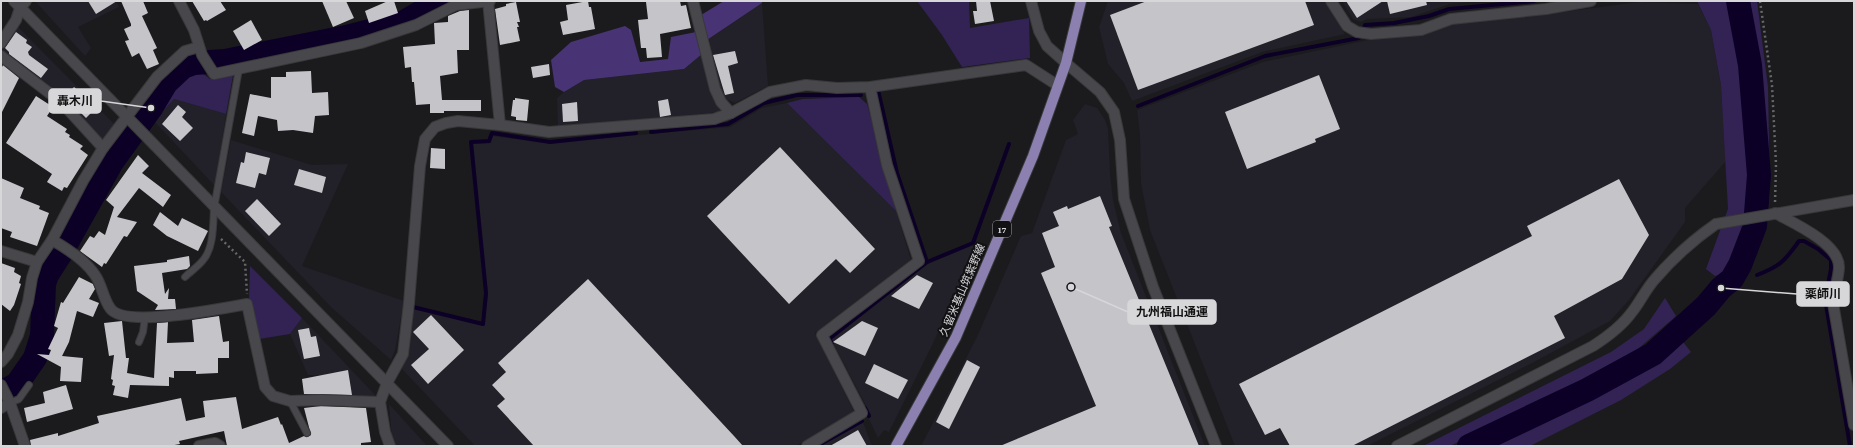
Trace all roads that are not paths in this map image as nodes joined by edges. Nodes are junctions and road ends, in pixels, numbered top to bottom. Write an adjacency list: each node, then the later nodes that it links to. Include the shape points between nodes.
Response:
1 (179, 1): 10 (street, via 194,30)
2 (489, 1): 13 (street, via 456,5 416,25 382,37); 18 (street)
3 (693, 1): 16 (street, via 716,89 721,102)
4 (1031, 1): 12 (street, via 1039,31 1047,46)
5 (1081, 1): 12 (main road, 久留米基山筑紫野線 / 17)
6 (1331, 1): 7 (street, via 1347,26 1357,32 1371,34 1421,30 1450,19 1546,9)
7 (1591, 1)
8 (20, 3): 9 (street, via 16,20); 17 (street)
9 (1, 43)
10 (200, 51): 13 (street, via 214,74); 17 (street, via 185,51 157,77)
11 (1, 56): 19 (street, via 61,102)
12 (1066, 63): 14 (main road, 久留米基山筑紫野線 / 17); 45 (street, via 1100,92 1114,112 1120,140 1124,199 1153,287)
13 (239, 69): 21 (lane)
14 (1057, 85): 15 (street, via 1026,66); 44 (main road, 久留米基山筑紫野線 / 17, via 1033,156 956,337)
15 (870, 87): 16 (street, via 837,88 806,85 784,89 770,92); 43 (street, via 888,165 919,261 822,334 862,413)
16 (731, 113): 18 (street, via 714,119 574,132 549,132)
17 (129, 121): 19 (street); 21 (street)
18 (500, 125): 30 (street, via 446,122 435,127 425,139 420,166 403,354)
19 (103, 148): 23 (street, via 82,181)
20 (1854, 200): 22 (street)
21 (214, 208): 26 (lane, via 213,231 204,259); 30 (street)
22 (1772, 214): 36 (street, via 1818,237 1838,259 1839,268 1833,303); 46 (street, via 1716,224 1677,254 1631,314 1607,337)
23 (52, 240): 25 (street); 27 (street, via 70,250 95,274 110,310 118,315)
24 (1, 251): 25 (street)
25 (37, 262): 29 (street, via 18,335)
26 (186, 277)
27 (145, 317): 28 (lane); 33 (street, via 166,317 247,304 265,387 273,396)
28 (139, 342)
29 (1, 362)
30 (387, 383): 34 (street); 42 (street)
31 (1, 385): 35 (street)
32 (29, 385): 35 (lane, via 19,399)
33 (290, 401): 34 (street); 37 (lane)
34 (380, 402): 41 (street)
35 (6, 406): 38 (street)
36 (1854, 425)
37 (307, 433)
38 (25, 446)
39 (199, 446): 40 (street, via 215,443)
40 (220, 446)
41 (390, 446)
42 (448, 446)
43 (807, 446)
44 (896, 446)
45 (1216, 446)
46 (1397, 446)

